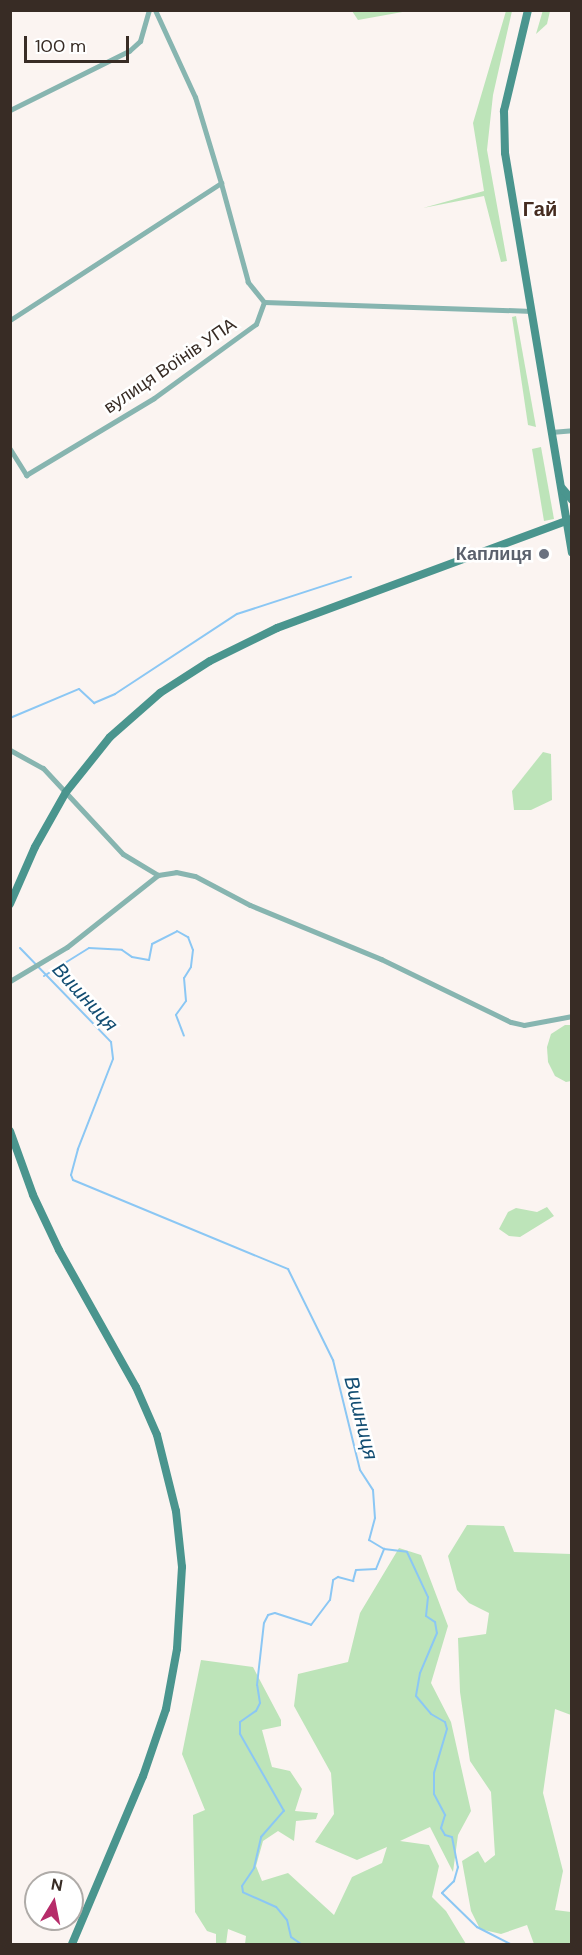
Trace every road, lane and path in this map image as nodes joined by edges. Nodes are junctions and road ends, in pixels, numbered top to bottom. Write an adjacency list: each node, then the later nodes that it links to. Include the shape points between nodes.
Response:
1 (148, 10): 4 (street, via 140,41 129,51)
2 (155, 10): 5 (street, via 195,97)
3 (528, 10): 7 (main road, via 504,111 504,134)
4 (10, 110)
5 (221, 183): 6 (street, via 248,282); 8 (street)
6 (264, 302): 7 (street); 11 (street, вулиця Воїнів УПА, via 260,319 248,332 154,398 26,475)
7 (532, 311): 10 (main road)
8 (10, 320)
9 (572, 430): 10 (street)
10 (551, 432): 12 (main road)
11 (10, 449)
12 (560, 484): 13 (main road); 14 (main road)
13 (572, 500)
14 (569, 520): 15 (main road); 17 (main road, via 315,612 210,660 110,736)
15 (572, 552)
16 (10, 750): 17 (street, via 43,768)
17 (66, 792): 18 (street, via 123,854); 19 (main road, via 35,847)
18 (159, 875): 20 (street, via 45,961); 21 (street, via 176,872 195,876 250,905 381,959 511,1022 524,1025)
19 (10, 904)
20 (10, 981)
21 (572, 1016)
22 (10, 1131): 23 (main road, via 58,1250 120,1357 157,1435 176,1511 182,1567 179,1629 166,1709 143,1776)
23 (72, 1944)

